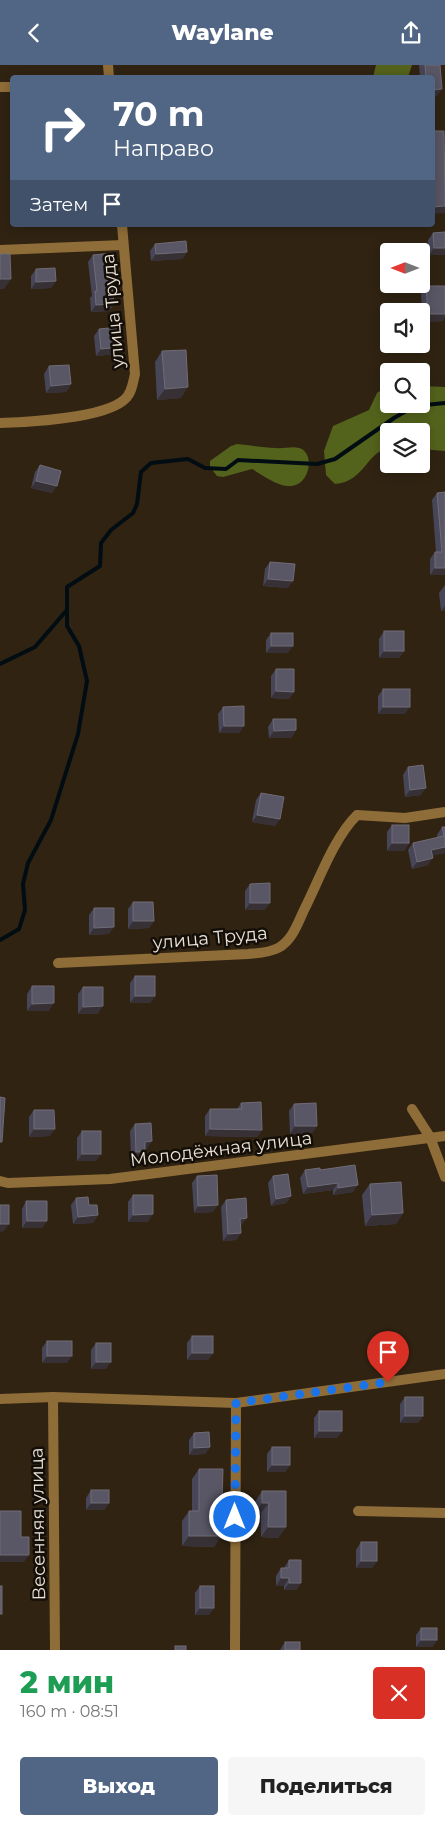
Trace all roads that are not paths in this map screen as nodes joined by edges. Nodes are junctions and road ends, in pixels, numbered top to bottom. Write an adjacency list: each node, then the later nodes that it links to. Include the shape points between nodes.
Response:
1 (122, 227): 2 (street, улица Труда)
2 (123, 245): 3 (street); 4 (street, улица Труда, via 135,374 130,393 110,408 89,415)
3 (0, 250)
4 (0, 423)
5 (445, 812): 6 (street, улица Труда, via 405,818 357,815 334,850 292,935 266,953)
6 (58, 963)
7 (412, 1109): 9 (street)
8 (445, 1136): 9 (street, Молодёжная улица)
9 (430, 1137): 10 (street); 11 (street, Молодёжная улица, via 110,1179)
10 (445, 1177)
11 (0, 1181)
12 (445, 1374): 15 (street)
13 (52, 1397): 14 (street); 15 (street); 18 (street, Весенняя улица)
14 (0, 1399)
15 (236, 1403): 19 (street)
16 (358, 1511): 17 (street)
17 (445, 1513)
18 (55, 1650)
19 (235, 1650)

